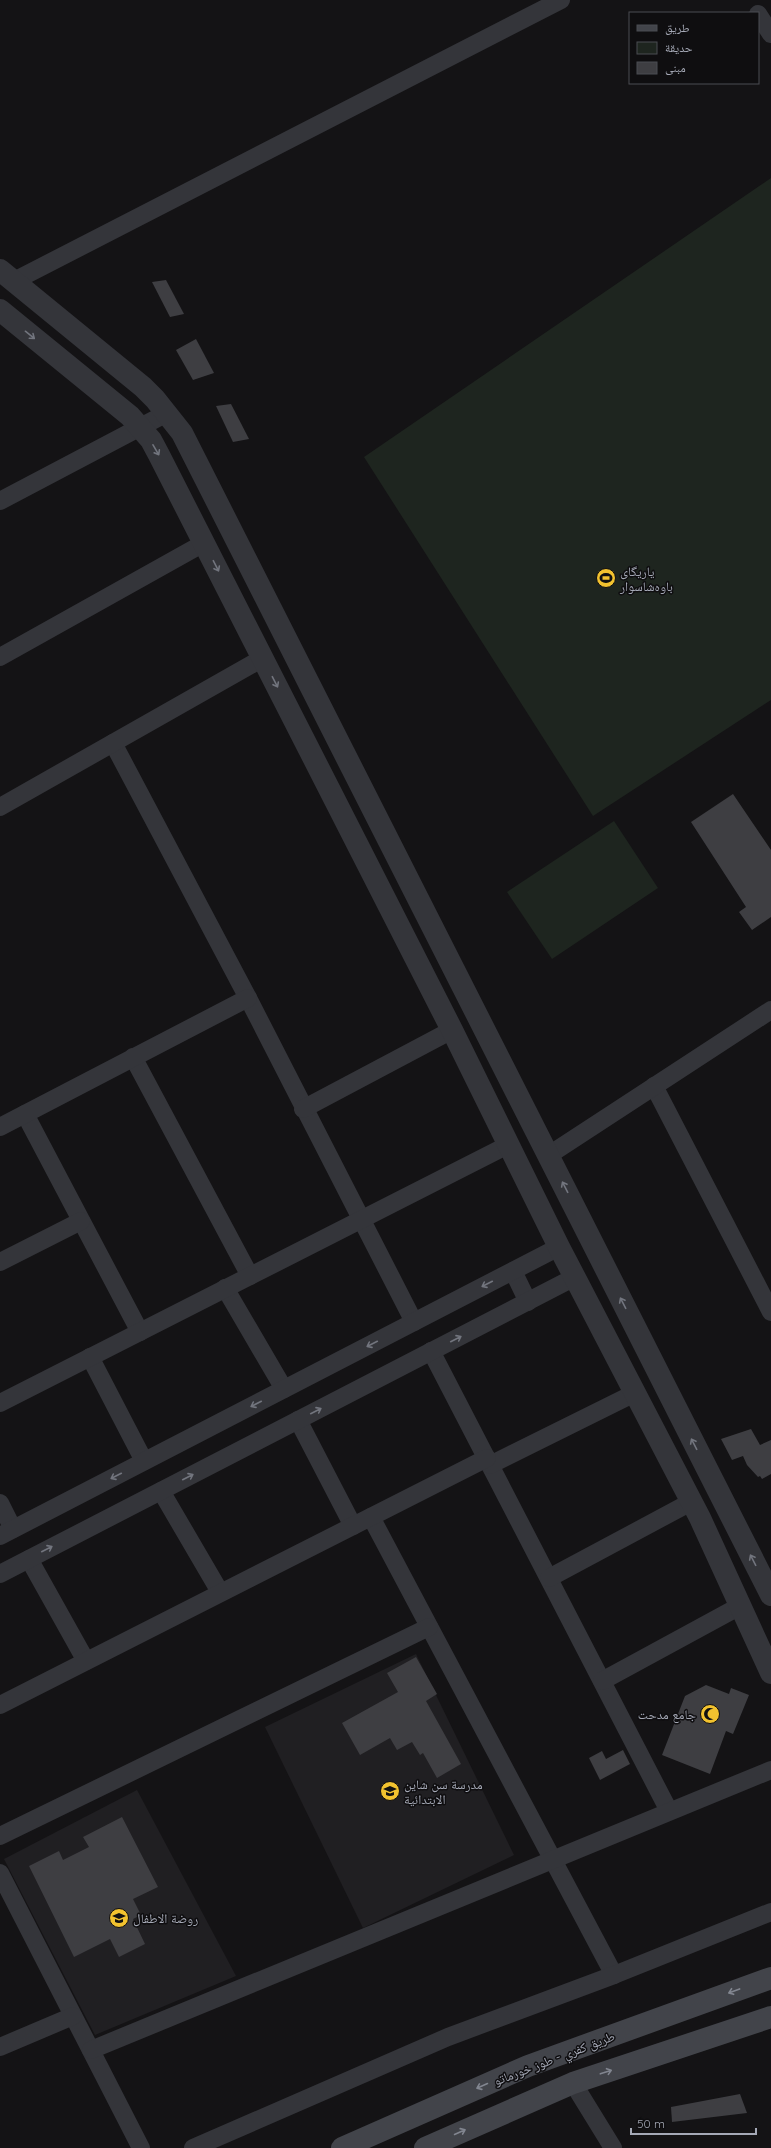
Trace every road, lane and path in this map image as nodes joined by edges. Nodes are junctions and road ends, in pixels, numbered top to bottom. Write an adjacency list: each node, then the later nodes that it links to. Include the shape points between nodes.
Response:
1 (561, 0): 6 (street)
2 (749, 0): 3 (street)
3 (757, 12)
4 (759, 15): 5 (street)
5 (771, 34)
6 (7, 275): 8 (street, via 143,387)
7 (0, 310): 9 (street, one-way to 9)
8 (167, 413): 9 (street); 20 (street, via 195,455)
9 (140, 426): 10 (street); 11 (street, one-way to 11, via 160,455)
10 (0, 501)
11 (204, 543): 12 (street); 13 (street, one-way to 13)
12 (0, 657)
13 (263, 658): 14 (street); 18 (street, one-way to 18)
14 (113, 743): 15 (street); 16 (street)
15 (0, 807)
16 (248, 998): 19 (street); 23 (street)
17 (769, 1016): 21 (street)
18 (452, 1030): 22 (street); 23 (street)
19 (133, 1057): 24 (street); 33 (street)
20 (514, 1086): 22 (street); 27 (street)
21 (654, 1086): 27 (street); 37 (street)
22 (486, 1099): 26 (street)
23 (303, 1109): 28 (street)
24 (25, 1114): 25 (street); 29 (street)
25 (0, 1127)
26 (508, 1145): 28 (street); 30 (street)
27 (549, 1155): 39 (street, one-way to 27)
28 (361, 1219): 33 (street); 38 (street)
29 (81, 1221): 31 (street); 40 (street)
30 (559, 1247): 32 (street); 34 (street)
31 (0, 1262)
32 (513, 1271): 36 (street); 38 (street, one-way to 38)
33 (250, 1276): 35 (street)
34 (575, 1278): 36 (street); 41 (street)
35 (225, 1288): 40 (street); 44 (street)
36 (528, 1302): 42 (street, one-way to 36)
37 (771, 1312)
38 (414, 1322): 44 (street, one-way to 44)
39 (636, 1328): 41 (street); 60 (street, one-way to 39)
40 (140, 1332): 43 (street)
41 (609, 1342): 45 (street)
42 (432, 1351): 47 (street, one-way to 42); 49 (street)
43 (90, 1357): 46 (street); 48 (street)
44 (284, 1390): 48 (street, one-way to 48)
45 (634, 1393): 49 (street); 51 (street)
46 (0, 1403)
47 (298, 1420): 50 (street, one-way to 47); 54 (street)
48 (144, 1462): 55 (street, one-way to 55)
49 (488, 1462): 53 (street); 58 (street)
50 (161, 1491): 56 (street, one-way to 50); 59 (street)
51 (691, 1502): 58 (street); 61 (street)
52 (0, 1503): 55 (street)
53 (371, 1517): 54 (street); 62 (street)
54 (353, 1526): 59 (street)
55 (7, 1532)
56 (28, 1559): 57 (street); 63 (street)
57 (0, 1574)
58 (549, 1578): 65 (street)
59 (220, 1592): 63 (street)
60 (771, 1595)
61 (740, 1606): 64 (street); 65 (street)
62 (429, 1627): 69 (street); 70 (street)
63 (86, 1662): 66 (street)
64 (771, 1673)
65 (602, 1681): 68 (street)
66 (0, 1705)
67 (771, 1770): 68 (street)
68 (669, 1812): 70 (street)
69 (0, 1836)
70 (553, 1859): 73 (street); 78 (street)
71 (0, 1873): 75 (street)
72 (771, 1912): 73 (street)
73 (614, 1975): 81 (street, via 448,2037)
74 (771, 1978): 82 (main road, طريق كفري - طوز خورماتو, one-way to 82, via 528,2066)
75 (73, 2016): 77 (street); 78 (street)
76 (771, 2018): 79 (main road, one-way to 76)
77 (0, 2047)
78 (91, 2050): 80 (street)
79 (574, 2083): 83 (main road, one-way to 79); 84 (street)
80 (141, 2148)
81 (193, 2148)
82 (342, 2148)
83 (425, 2148)
84 (613, 2148)

